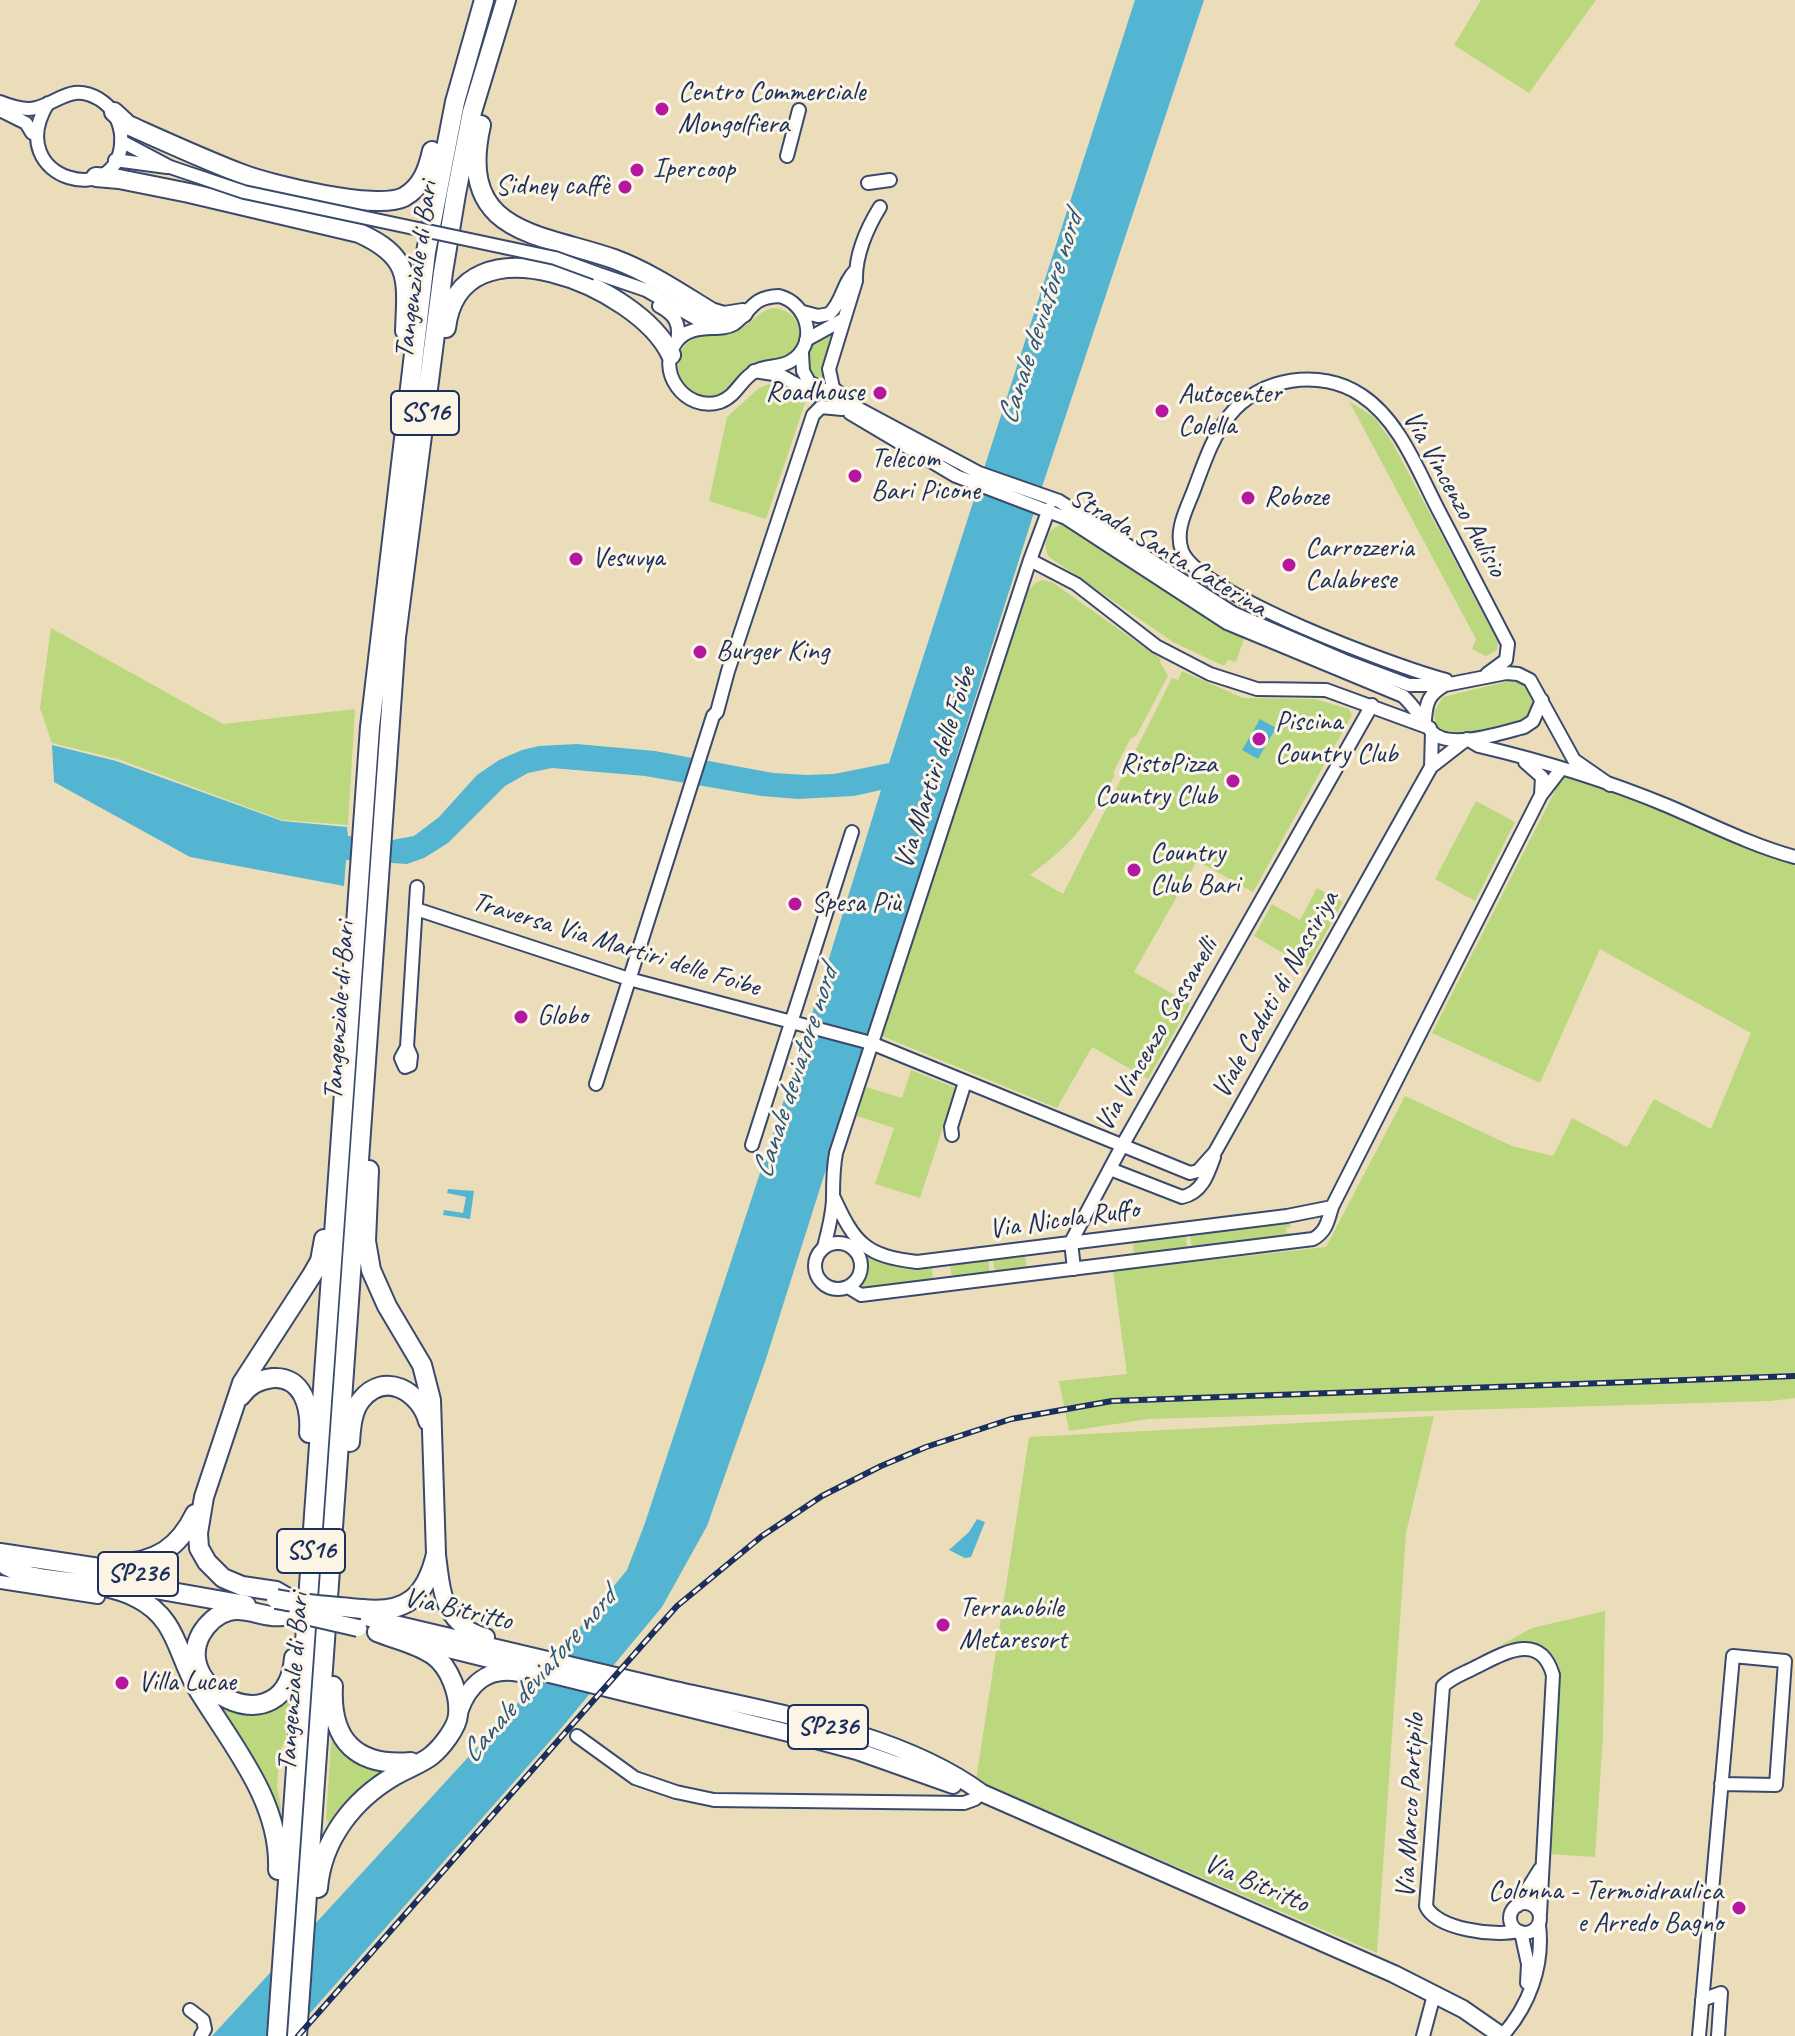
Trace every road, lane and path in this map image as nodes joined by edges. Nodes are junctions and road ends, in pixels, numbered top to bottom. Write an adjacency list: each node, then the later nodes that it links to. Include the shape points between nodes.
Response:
1 (472, 0): 5 (highway)
2 (484, 0): 5 (highway, Tangenziale di Bari / SS16)
3 (506, 0): 30 (highway, Tangenziale di Bari / SS16, via 472,112)
4 (513, 0): 24 (highway, via 478,140 477,167 492,208 527,234 633,267 711,312)
5 (469, 49): 7 (highway, Tangenziale di Bari / SS16)
6 (0, 102): 8 (street, via 33,109)
7 (455, 102): 11 (highway, via 438,125 423,178 404,197 388,201 345,198 245,175 128,125); 31 (highway, Tangenziale di Bari / SS16, via 426,252)
8 (48, 103): 11 (street, via 65,94 86,93); 12 (street)
9 (0, 110): 12 (street, via 26,123)
10 (799, 110): 14 (street)
11 (114, 112): 13 (street)
12 (32, 133): 17 (street, via 38,159 54,175 76,182)
13 (121, 141): 15 (street); 16 (street)
14 (787, 156)
15 (115, 160): 16 (street); 17 (street)
16 (170, 167): 22 (street, bridge, via 244,192 555,258)
17 (96, 177): 31 (highway, via 189,193 359,233 380,243 397,257 404,273)
18 (890, 180): 19 (street)
19 (868, 183)
20 (880, 207): 21 (street)
21 (856, 270): 23 (street, via 829,314); 25 (street)
22 (596, 273): 26 (street, via 646,290); 28 (street, via 674,315 679,332)
23 (803, 312): 24 (street, via 791,300 772,296); 27 (street, Strada Santa Caterina)
24 (743, 313): 26 (street, via 732,325)
25 (844, 319): 27 (street); 33 (street, via 829,377 833,388)
26 (711, 327): 28 (street, via 696,330)
27 (804, 346): 29 (street, via 786,364); 33 (street, Strada Santa Caterina, via 803,371 809,382)
28 (674, 348): 29 (street, via 675,385 699,403 710,405 734,395); 30 (highway, via 624,303 558,275 510,267 479,275 454,298 443,351)
29 (754, 371): 32 (street, Strada Santa Caterina, via 780,375)
30 (429, 379): 56 (highway, Tangenziale di Bari / SS16, via 396,637)
31 (409, 385): 64 (highway, Tangenziale di Bari / SS16, via 370,727)
32 (842, 409): 34 (street, Strada Santa Caterina, via 956,476); 52 (street, via 821,407 813,415)
33 (872, 414): 34 (street, Strada Santa Caterina)
34 (977, 479): 35 (street, Strada Santa Caterina)
35 (1045, 503): 36 (street, Via Martiri delle Foibe); 38 (street, Strada Santa Caterina, via 1072,509 1233,613 1409,685); 41 (street, Strada Santa Caterina, via 1227,623 1403,696)
36 (1030, 560): 40 (street, Strada Santa Caterina, via 1076,584 1156,646 1210,674 1257,689 1326,690); 54 (street, Via Martiri delle Foibe)
37 (1481, 678): 38 (street, Strada Santa Caterina); 38 (street, Via Vincenzo Aulisio, via 1506,660 1508,644 1393,425 1361,394 1322,379 1290,380 1257,392 1230,414 1208,453 1179,530 1183,552 1200,572 1262,610); 39 (street, Strada Santa Caterina, via 1518,674 1530,680)
38 (1450, 684): 41 (street, via 1432,692 1426,704)
39 (1542, 700): 42 (street, Strada Santa Caterina, via 1533,721 1524,727); 46 (street, Strada Santa Caterina, via 1574,760)
40 (1372, 705): 41 (street, Strada Santa Caterina); 61 (street, Via Vincenzo Sassanelli)
41 (1429, 727): 42 (street, Strada Santa Caterina, via 1442,740); 44 (street)
42 (1467, 739): 43 (street, Strada Santa Caterina); 44 (street)
43 (1514, 754): 45 (street, Strada Santa Caterina); 47 (street, via 1539,772)
44 (1431, 767): 62 (street, Viale Caduti di Nassiriya)
45 (1561, 769): 46 (street, Strada Santa Caterina); 47 (street, Via Nicola Ruffo)
46 (1610, 785): 49 (street, Strada Santa Caterina)
47 (1541, 795): 66 (street, Via Nicola Ruffo)
48 (852, 832): 53 (street)
49 (1795, 857)
50 (417, 887): 51 (street)
51 (416, 909): 52 (street, Traversa Via Martiri delle Foibe); 55 (street)
52 (629, 979): 53 (street, Traversa Via Martiri delle Foibe); 58 (street)
53 (797, 1023): 54 (street); 60 (street)
54 (871, 1043): 57 (street); 65 (street, Via Martiri delle Foibe, via 836,1153)
55 (407, 1047)
56 (366, 1049): 75 (highway, via 373,1098 366,1241 379,1290 422,1365); 80 (highway, Tangenziale di Bari / SS16)
57 (965, 1082): 59 (street); 61 (street)
58 (596, 1084)
59 (952, 1135)
60 (752, 1145)
61 (1122, 1146): 62 (street, Viale Caduti di Nassiriya, via 1190,1173); 63 (street, Via Vincenzo Sassanelli)
62 (1215, 1152): 63 (street, via 1207,1178 1182,1197)
63 (1110, 1169): 67 (street, Via Vincenzo Sassanelli)
64 (338, 1170): 74 (highway, via 326,1208 320,1261 242,1383); 77 (highway, Tangenziale di Bari / SS16)
65 (833, 1197): 68 (street); 69 (street, Via Martiri delle Foibe)
66 (1332, 1207): 67 (street, Via Nicola Ruffo); 71 (street, Via Nicola Ruffo, via 1326,1227 1313,1239)
67 (1071, 1242): 70 (street, Via Nicola Ruffo); 71 (street)
68 (853, 1243): 69 (street); 70 (street, Via Nicola Ruffo, via 887,1258); 73 (street, via 861,1270)
69 (824, 1247): 73 (street, via 814,1267 820,1281 833,1289)
70 (939, 1261): 72 (street)
71 (1074, 1269): 72 (street, Via Nicola Ruffo)
72 (942, 1285): 73 (street, Via Nicola Ruffo, via 861,1295)
73 (848, 1287)
74 (235, 1405): 76 (highway); 77 (highway, via 248,1387 268,1379 289,1380 302,1393 310,1421 304,1509)
75 (431, 1432): 78 (highway); 80 (highway, via 420,1401 409,1391 384,1386 361,1400 351,1428 341,1564)
76 (204, 1497): 79 (highway, via 186,1534 149,1560 116,1563 38,1550); 82 (highway, via 198,1533 207,1562 223,1578 276,1591)
77 (312, 1541): 82 (highway, Tangenziale di Bari / SS16)
78 (436, 1554): 83 (highway, via 432,1573 413,1600); 87 (main road, via 445,1604 469,1631 643,1676)
79 (1, 1563): 81 (street); 82 (highway, SP236, bridge, via 179,1581); 100 (highway, via 31,1577 122,1591 165,1620 196,1686 266,1805 279,1850 277,1896)
80 (329, 1590): 85 (highway, Tangenziale di Bari / SS16)
81 (98, 1597)
82 (303, 1611): 82 (highway, via 292,1676 276,1698 237,1704 206,1682 195,1652 199,1637 217,1616 240,1610 273,1616); 83 (highway, bridge, via 324,1603); 100 (highway, Tangenziale di Bari / SS16)
83 (360, 1618): 84 (main road, Via Bitritto / SP236); 86 (main road, Via Bitritto / SP236)
84 (377, 1632): 86 (main road, Via Bitritto / SP236); 88 (highway, via 431,1653 446,1666)
85 (325, 1640): 90 (highway, via 334,1667 335,1722 349,1745 386,1764); 97 (highway, Tangenziale di Bari / SS16)
86 (459, 1645): 87 (main road, Via Bitritto / SP236)
87 (662, 1694): 88 (main road, via 636,1701 494,1672 473,1684); 91 (main road, Via Bitritto / SP236); 93 (main road, Via Bitritto / SP236, via 869,1739 924,1760)
88 (458, 1714): 90 (highway, via 445,1740)
89 (577, 1736): 94 (street, via 635,1778 676,1792 738,1801)
90 (418, 1762): 97 (highway, via 378,1786 341,1824 325,1853)
91 (921, 1773): 93 (main road, Via Bitritto / SP236); 94 (street, via 927,1779 927,1794)
92 (1721, 1784): 92 (street, via 1776,1785 1785,1661 1733,1656); 104 (street)
93 (982, 1793): 94 (street, via 964,1803); 102 (main road, Via Bitritto)
94 (916, 1802)
95 (1540, 1869): 96 (street, Via Marco Partipilo); 98 (street, Via Marco Partipilo); 101 (street, Via Marco Partipilo, via 1553,1675 1543,1655 1524,1648 1448,1681 1441,1694 1426,1906 1432,1914)
96 (1514, 1910): 98 (street, via 1531,1904); 99 (street, via 1512,1924); 101 (street, Via Marco Partipilo)
97 (310, 1918): 108 (highway, via 312,1970 299,2008)
98 (1539, 1920): 99 (street, via 1529,1933); 103 (street, Via Marco Partipilo, via 1535,1981)
99 (1520, 1932): 101 (street, Via Marco Partipilo); 103 (street, via 1528,1964)
100 (284, 1933): 107 (highway, Tangenziale di Bari / SS16)
101 (1481, 1933)
102 (1434, 1995): 109 (street); 110 (main road, Via Bitritto)
103 (1527, 1999): 110 (street)
104 (1702, 2000): 111 (street); 112 (street, via 1721,1993)
105 (190, 2010): 106 (street, via 203,2020)
106 (201, 2036)
107 (277, 2036)
108 (297, 2036)
109 (1423, 2036)
110 (1502, 2036)
111 (1699, 2036)
112 (1718, 2036)

